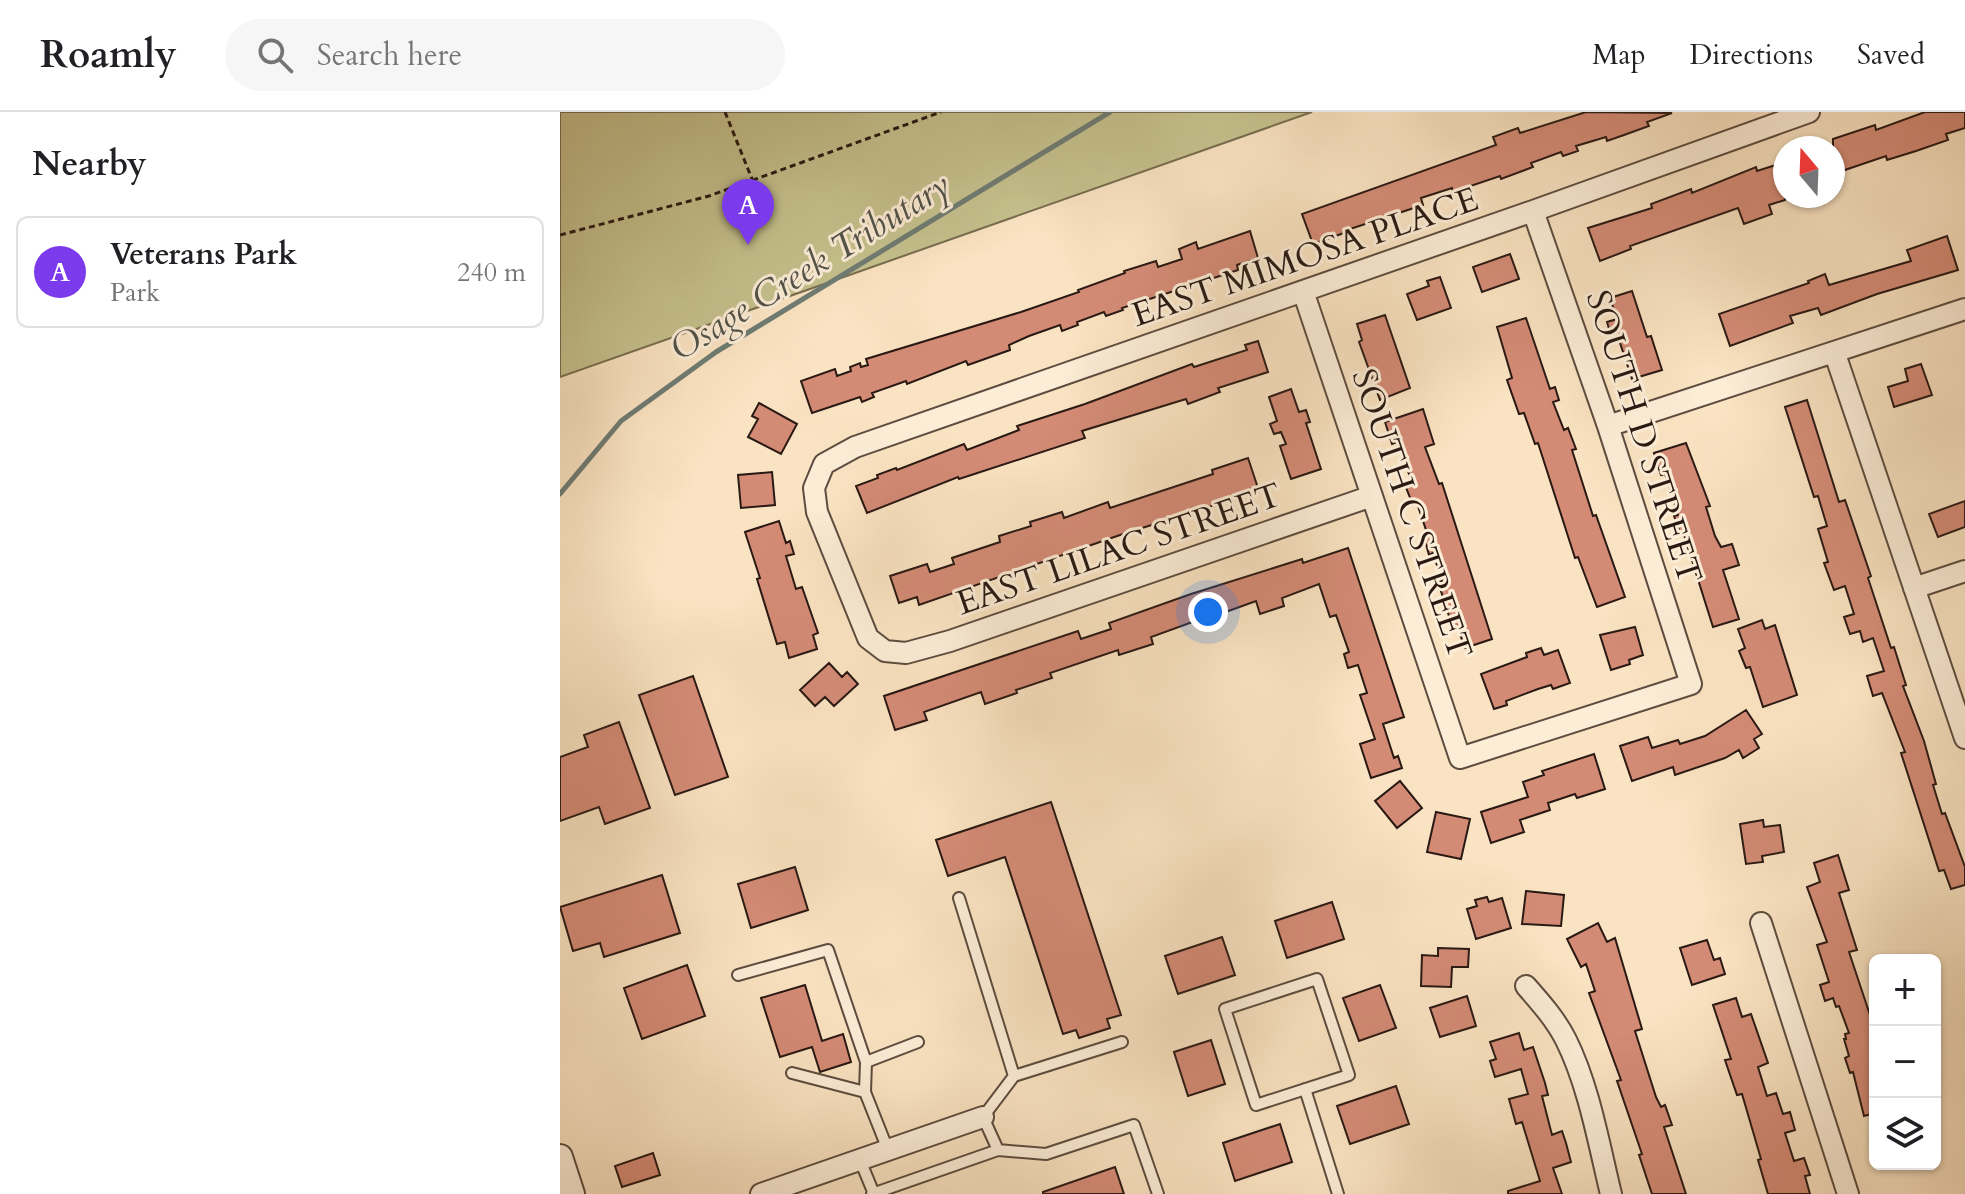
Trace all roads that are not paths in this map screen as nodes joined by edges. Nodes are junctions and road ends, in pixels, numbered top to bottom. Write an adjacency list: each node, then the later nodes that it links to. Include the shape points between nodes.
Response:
1 (1809, 112): 2 (street, EAST MIMOSA PLACE)
2 (1533, 211): 3 (street, EAST MIMOSA PLACE); 6 (street, SOUTH D STREET)
3 (1303, 291): 7 (street, SOUTH C STREET); 10 (street, EAST MIMOSA PLACE, via 855,447 824,464 814,488 817,512 868,638)
4 (1965, 309): 5 (street)
5 (1835, 354): 6 (street); 9 (street)
6 (1608, 426): 12 (street, SOUTH D STREET, via 1691,684)
7 (1372, 496): 10 (street, EAST LILAC STREET, via 950,641 906,653); 12 (street, SOUTH C STREET)
8 (1965, 571): 9 (street)
9 (1914, 588): 11 (street)
10 (885, 651)
11 (1965, 738)
12 (1460, 758)
13 (959, 898): 21 (lane)
14 (1761, 923): 35 (street)
15 (738, 975): 19 (lane, via 828,950)
16 (1526, 986): 34 (street, via 1567,1041)
17 (918, 1042): 19 (lane)
18 (1122, 1042): 21 (lane)
19 (866, 1062): 23 (lane)
20 (792, 1073): 23 (lane)
21 (1014, 1076): 24 (lane)
22 (1305, 1089): 22 (lane, via 1349,1075 1317,979 1225,1009 1256,1105); 33 (lane)
23 (865, 1092): 25 (lane)
24 (983, 1117): 25 (street); 26 (lane)
25 (888, 1150): 28 (street)
26 (998, 1150): 31 (lane); 32 (lane, via 1046,1154 1134,1125)
27 (560, 1157): 29 (street)
28 (860, 1160): 30 (street); 31 (lane)
29 (572, 1194)
30 (761, 1194)
31 (873, 1194)
32 (1158, 1194)
33 (1338, 1194)
34 (1611, 1194)
35 (1848, 1194)

